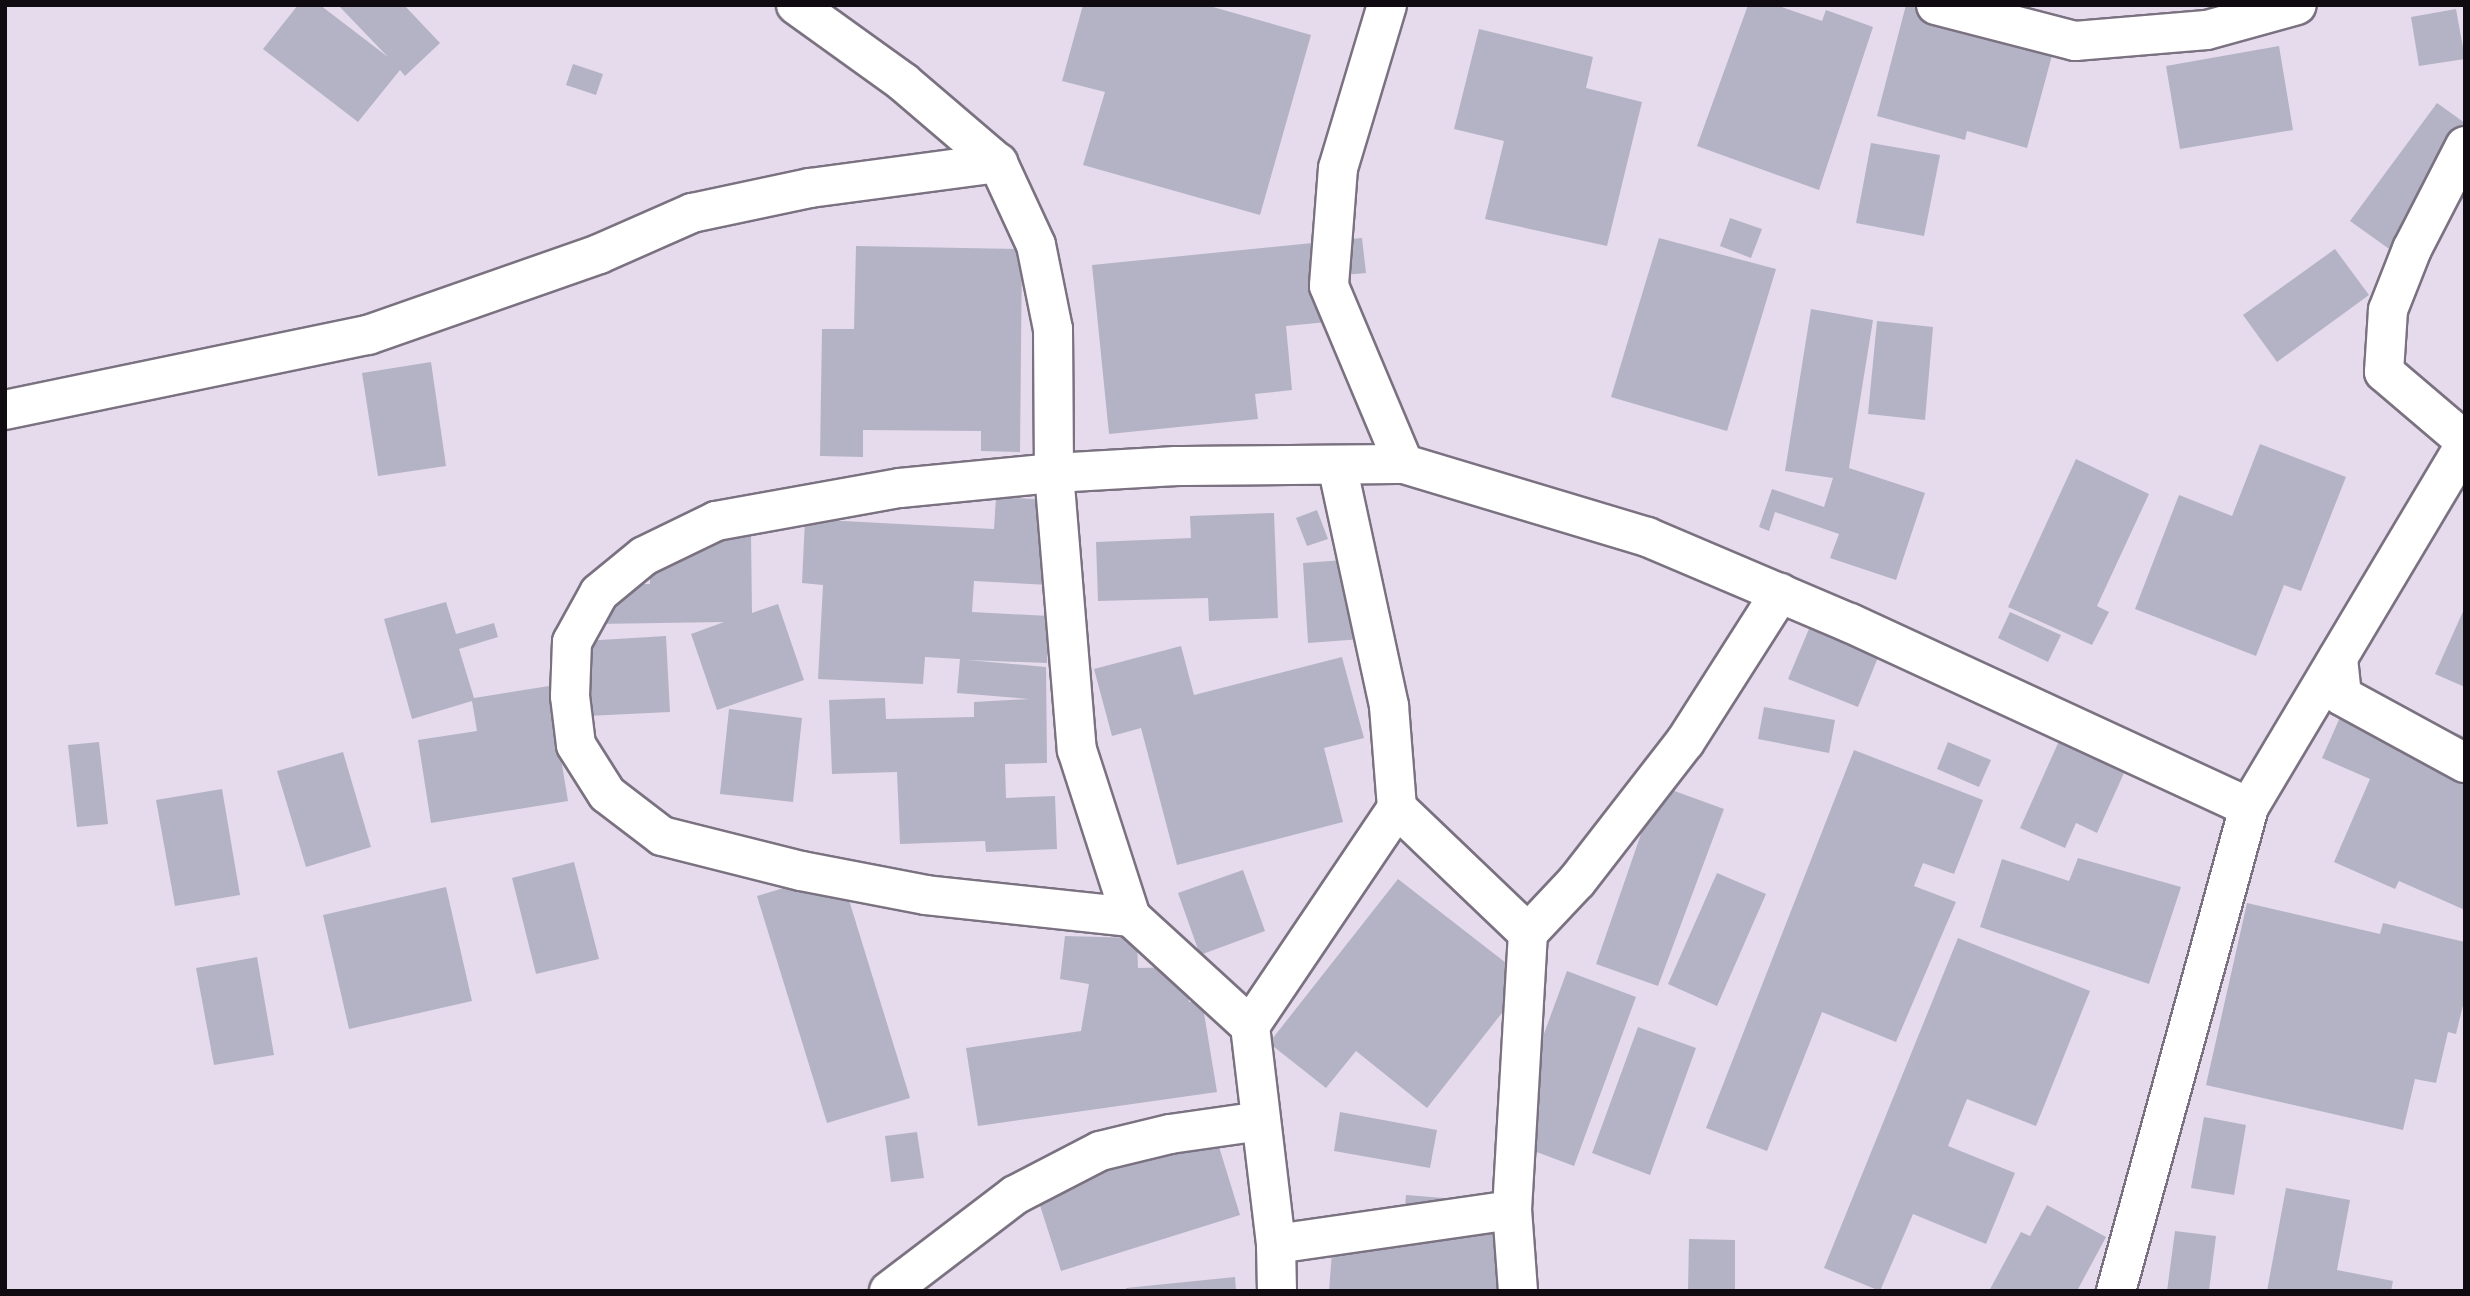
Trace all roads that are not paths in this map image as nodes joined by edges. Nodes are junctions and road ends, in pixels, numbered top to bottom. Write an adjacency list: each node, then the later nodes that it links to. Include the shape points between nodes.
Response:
1 (796, 5): 6 (street, via 903,82)
2 (1387, 5): 9 (street, via 1338,168 1329,286)
3 (1936, 5): 4 (street, via 2075,41 2207,30)
4 (2297, 5)
5 (2465, 146): 8 (street, via 2412,249 2388,310 2384,372)
6 (998, 163): 7 (street, via 810,188 692,213 599,254 368,335); 11 (street, via 1036,245 1053,329)
7 (5, 410)
8 (2465, 443): 13 (street)
9 (1404, 464): 10 (street); 12 (street, via 1647,537)
10 (1337, 465): 11 (street); 16 (street, via 1389,706)
11 (1054, 474): 17 (street, via 1077,750); 17 (street, via 900,488 716,521 644,556 599,593 572,642 570,696 576,745 607,794 662,836 801,871 926,895)
12 (1780, 593): 15 (street); 18 (street, via 1685,742 1577,881)
13 (2338, 658): 14 (street, via 2342,696); 15 (street)
14 (2465, 763)
15 (2249, 807): 26 (street)
16 (1397, 808): 18 (street); 19 (street)
17 (1131, 917): 19 (street)
18 (1528, 933): 21 (street)
19 (1250, 1026): 20 (street)
20 (1261, 1121): 22 (street); 23 (street, via 1170,1134 1100,1151 1014,1195)
21 (1512, 1210): 22 (street); 25 (street)
22 (1276, 1244): 24 (street)
23 (889, 1291)
24 (1277, 1291)
25 (1518, 1291)
26 (2116, 1291)

